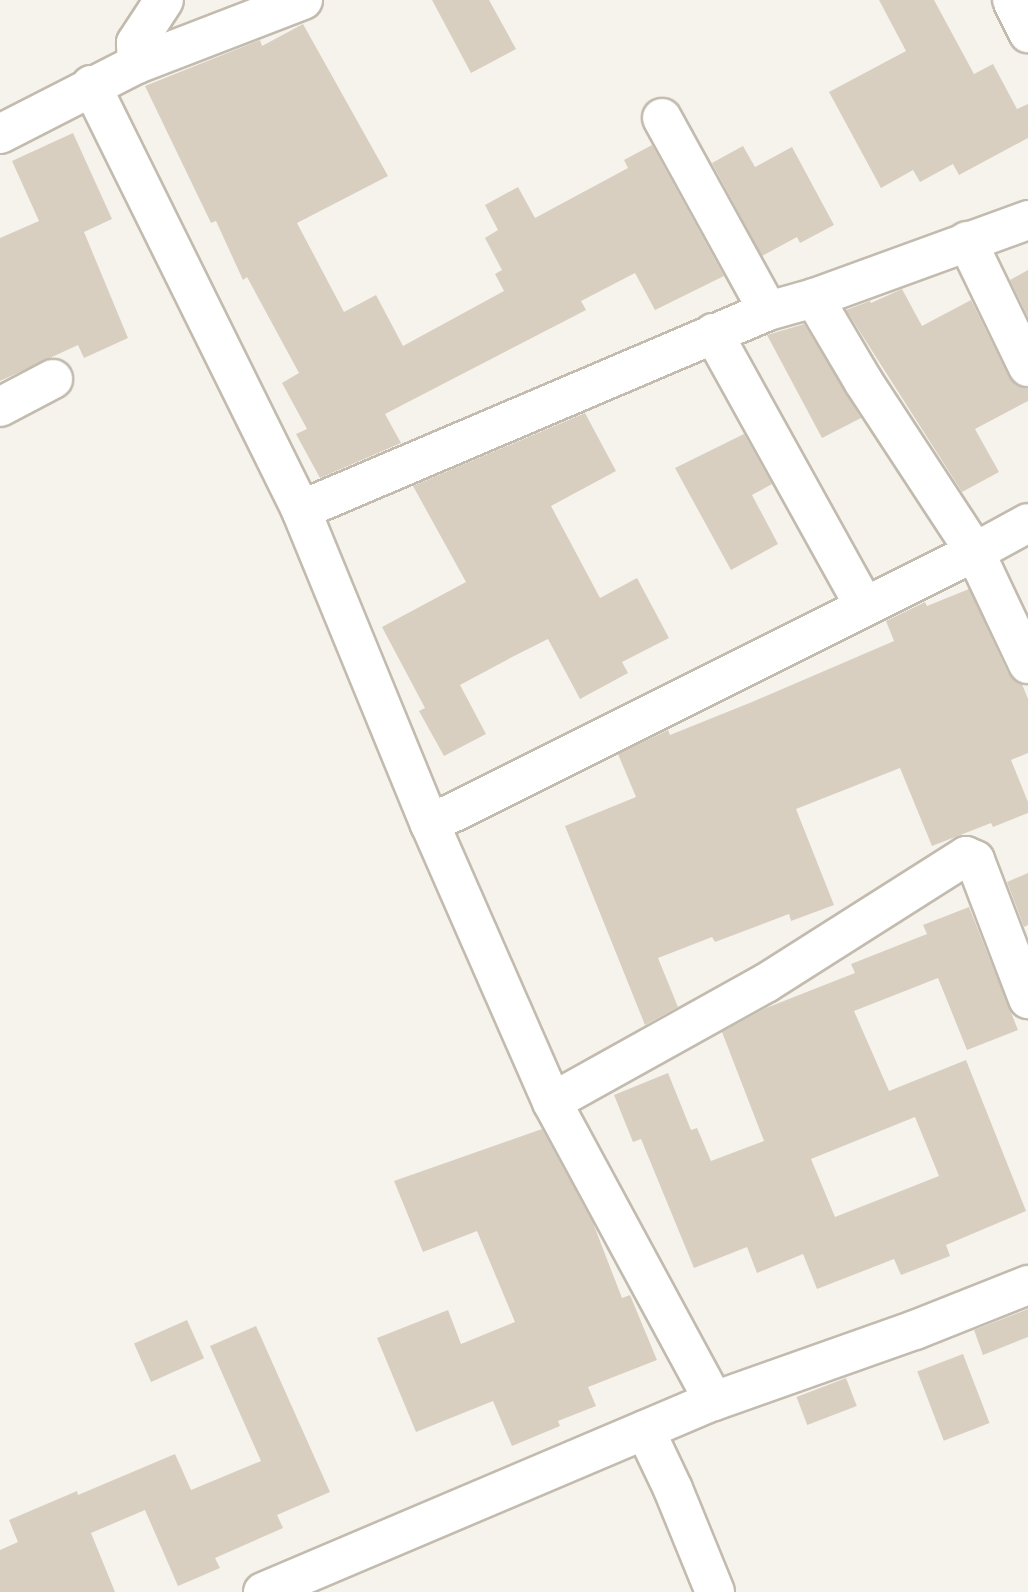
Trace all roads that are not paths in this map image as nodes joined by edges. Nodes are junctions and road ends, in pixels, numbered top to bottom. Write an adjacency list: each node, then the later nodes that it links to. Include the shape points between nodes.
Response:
1 (164, 0): 5 (street, via 136,43)
2 (303, 0): 5 (street)
3 (1012, 0): 4 (street)
4 (1028, 33)
5 (137, 64): 6 (street)
6 (91, 85): 8 (street); 17 (street)
7 (662, 118): 12 (street)
8 (0, 134)
9 (1028, 220): 10 (street)
10 (967, 241): 11 (street); 14 (street)
11 (814, 298): 12 (street); 19 (street)
12 (768, 311): 13 (street)
13 (713, 333): 17 (street); 20 (street)
14 (1028, 367)
15 (53, 379): 16 (street)
16 (0, 407)
17 (300, 510): 22 (street)
18 (1028, 523): 19 (street)
19 (975, 552): 20 (street); 21 (street)
20 (865, 607): 22 (street)
21 (1028, 664)
22 (430, 824): 24 (street)
23 (1028, 999): 24 (street, via 975,860 966,856 766,983)
24 (552, 1102): 26 (street)
25 (1028, 1285): 26 (street)
26 (714, 1401): 27 (street)
27 (645, 1430): 28 (street); 29 (street)
28 (263, 1592)
29 (715, 1592)

